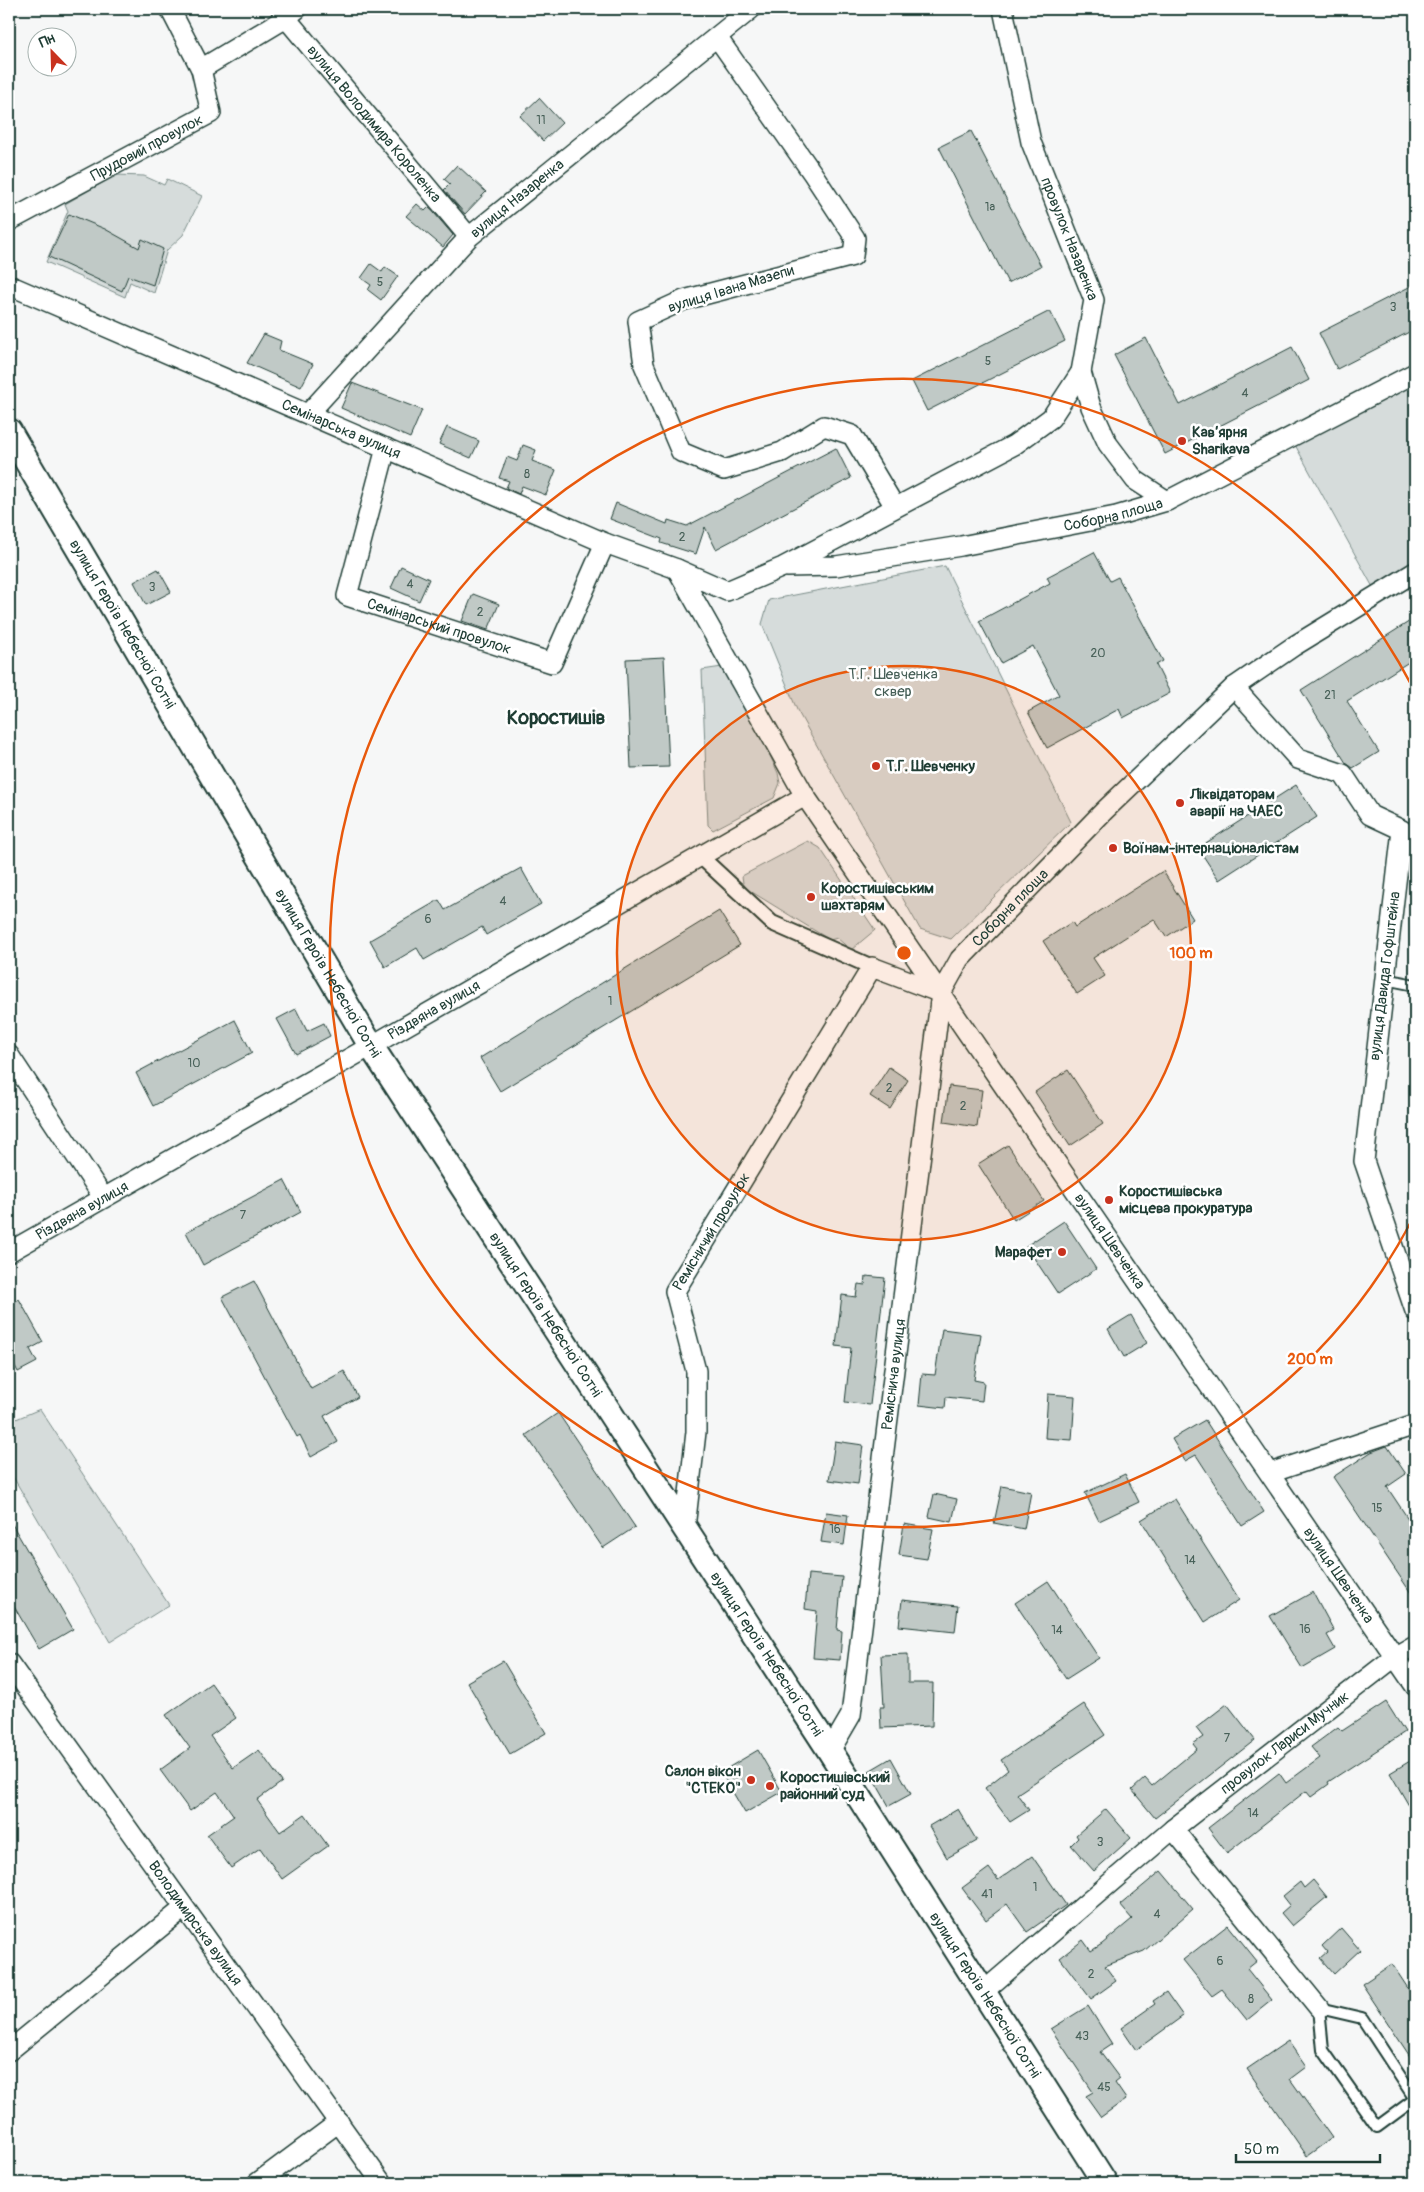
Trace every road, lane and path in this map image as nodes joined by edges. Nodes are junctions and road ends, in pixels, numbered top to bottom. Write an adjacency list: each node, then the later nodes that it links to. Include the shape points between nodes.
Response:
1 (170, 9): 6 (street, Прудовий провулок)
2 (751, 9): 5 (street, вулиця Назаренка)
3 (1003, 9): 10 (street, провулок Назаренка, via 1030,142 1094,300)
4 (288, 12): 6 (street); 8 (street, вулиця Володимира Короленка)
5 (717, 37): 8 (street, вулиця Назаренка); 16 (street, вулиця Івана Мазепи, via 855,238 853,256 684,300 638,321 644,365 681,452 724,470 782,452 824,426 852,435)
6 (200, 69): 7 (street, Прудовий провулок, via 211,113)
7 (9, 221)
8 (470, 237): 12 (street, вулиця Назаренка)
9 (9, 285): 12 (street, Семінарська вулиця)
10 (1081, 372): 15 (street, провулок Назаренка, via 1091,406 1108,444 1135,480); 16 (street, Семінарська вулиця, via 1051,418 1014,445)
11 (1415, 373): 15 (street, Соборна площа)
12 (308, 414): 14 (street, Семінарська вулиця)
13 (9, 431): 28 (street, вулиця Героїв Небесної Сотні)
14 (386, 448): 17 (street, Семінарська вулиця); 17 (street, Семінарський провулок, via 347,596 552,663)
15 (1167, 501): 18 (street, Соборна площа, via 1116,516 961,546 836,566)
16 (894, 507): 18 (street, Семінарська вулиця)
17 (605, 543): 19 (street, Семінарська вулиця)
18 (783, 567): 19 (street, Семінарська вулиця, via 727,591)
19 (677, 569): 22 (street, вулиця Шевченка)
20 (1415, 572): 21 (street, Соборна площа)
21 (1234, 687): 25 (street, вулиця Давида Гофштейна, via 1298,759 1342,774 1370,815 1402,830); 27 (street, Соборна площа, via 1104,811 960,959)
22 (805, 796): 23 (street, Різдвяна вулиця); 27 (street, вулиця Шевченка)
23 (700, 856): 24 (street, via 772,923); 28 (street, Різдвяна вулиця)
24 (872, 967): 27 (street); 35 (street, Ремісничий провулок, via 675,1291 696,1371 696,1432)
25 (1385, 979): 26 (lane); 32 (street, вулиця Давида Гофштейна, via 1364,1161)
26 (1415, 984)
27 (941, 993): 34 (street, вулиця Шевченка); 40 (street, Реміснича вулиця, via 851,1715)
28 (371, 1046): 30 (street, Різдвяна вулиця); 35 (street, вулиця Героїв Небесної Сотні)
29 (9, 1055): 30 (street)
30 (103, 1197): 31 (street, Різдвяна вулиця)
31 (9, 1252)
32 (1415, 1310)
33 (1415, 1425): 34 (street)
34 (1270, 1473): 37 (street, вулиця Шевченка)
35 (685, 1528): 40 (street, вулиця Героїв Небесної Сотні)
36 (1415, 1645): 37 (street, провулок Лариси Мучник)
37 (1396, 1656): 39 (street, вулиця Шевченка); 41 (street, провулок Лариси Мучник)
38 (9, 1663): 42 (street, Володимирська вулиця)
39 (1415, 1686)
40 (830, 1751): 43 (street, вулиця Героїв Небесної Сотні)
41 (1173, 1829): 43 (street, провулок Лариси Мучник); 44 (street)
42 (184, 1908): 45 (street); 46 (street, Володимирська вулиця)
43 (984, 1991): 49 (street, вулиця Героїв Небесної Сотні)
44 (1319, 2008): 44 (lane, via 1323,2050 1377,2127 1415,2099 1362,2018)
45 (9, 2051)
46 (339, 2122): 47 (street); 48 (street, Володимирська вулиця)
47 (257, 2183)
48 (382, 2183)
49 (1106, 2183)

